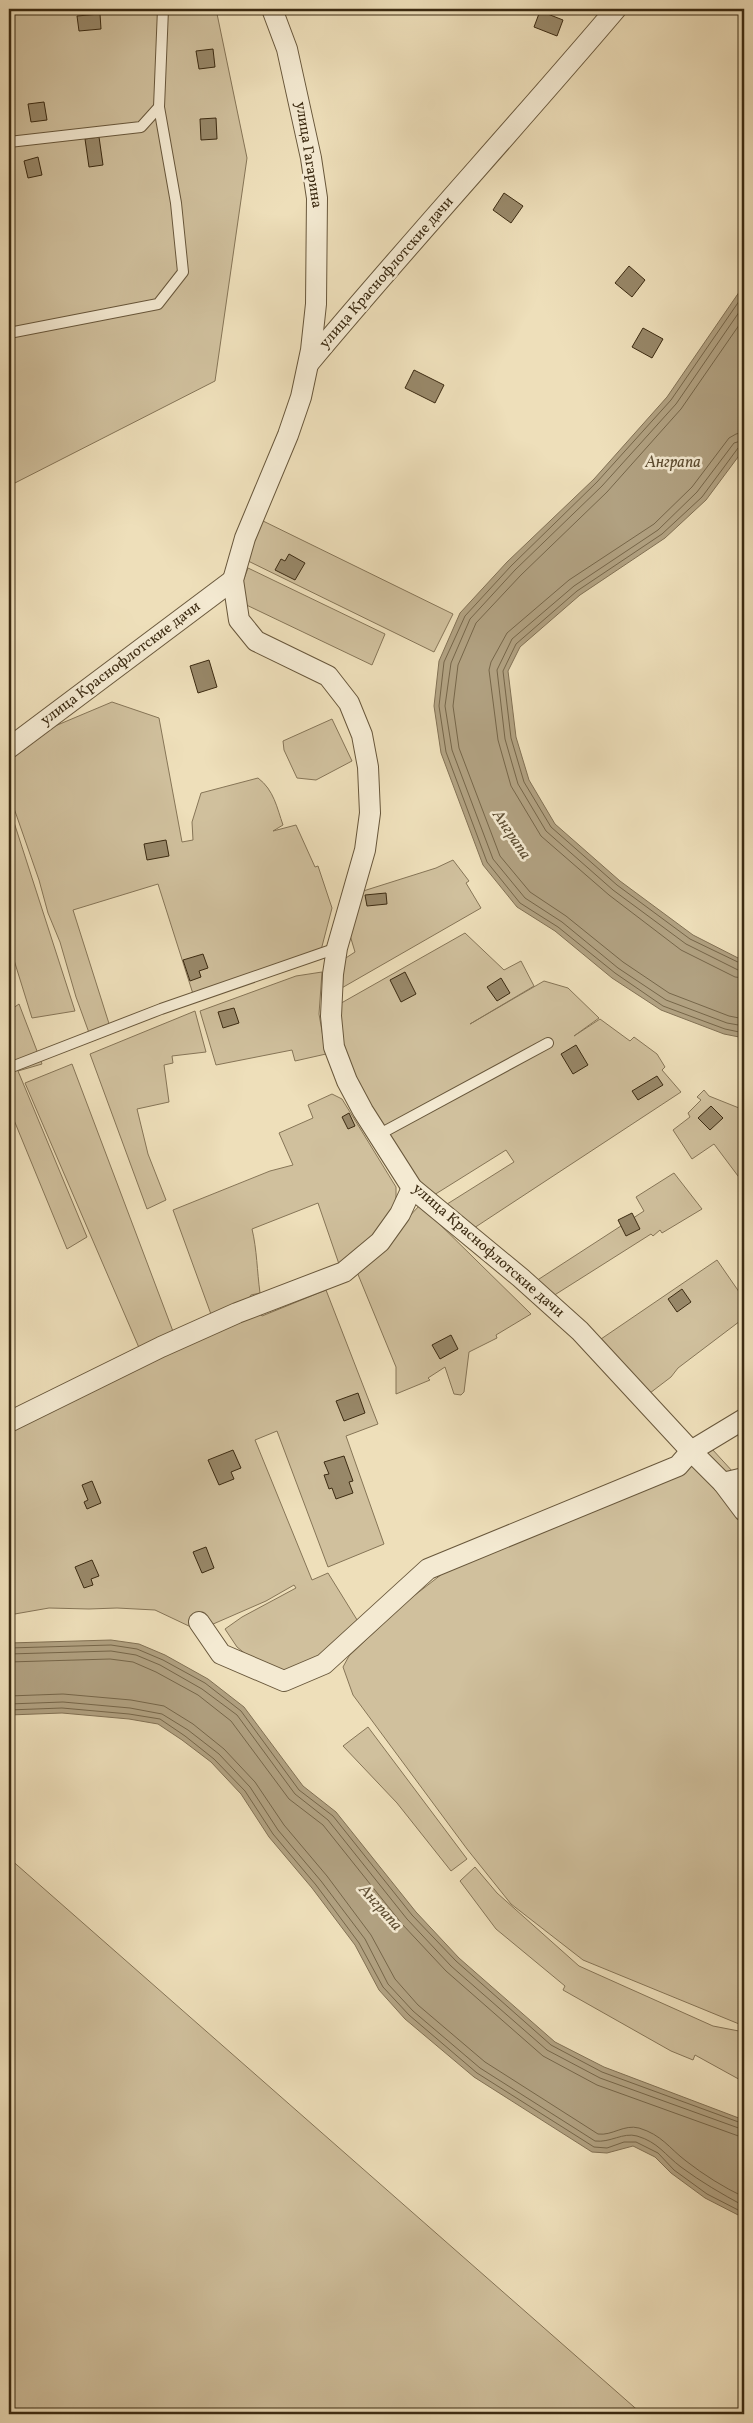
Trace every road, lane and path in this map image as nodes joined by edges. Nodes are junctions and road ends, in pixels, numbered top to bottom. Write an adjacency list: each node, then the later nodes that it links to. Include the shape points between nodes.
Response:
1 (163, 9): 4 (lane)
2 (272, 9): 7 (street, улица Гагарина, via 287,49 300,101 317,198 316,304)
3 (616, 9): 7 (street, улица Краснофлотские дачи, via 479,169 392,263)
4 (159, 107): 5 (lane, via 141,127); 6 (lane, via 176,203 183,272 158,304)
5 (9, 142)
6 (9, 333)
7 (308, 364): 8 (street, улица Краснофлотские дачи, via 288,435 245,538)
8 (233, 580): 9 (street, улица Краснофлотские дачи); 10 (street, улица Краснофлотские дачи, via 239,620 256,642 328,676 349,703 362,735 368,768 370,813 365,850)
9 (9, 748)
10 (337, 948): 12 (lane, via 161,1009); 13 (street, улица Краснофлотские дачи, via 331,1016 334,1047 347,1081)
11 (548, 1043): 13 (lane)
12 (9, 1068)
13 (378, 1135): 14 (street, улица Краснофлотские дачи)
14 (412, 1188): 16 (street, via 400,1214 380,1242 344,1272 161,1346); 17 (street, улица Краснофлотские дачи, via 580,1331)
15 (744, 1419): 17 (street)
16 (9, 1422)
17 (691, 1451): 19 (street, улица Краснофлотские дачи); 21 (street, via 678,1466 428,1569 324,1664 284,1681 221,1654)
18 (744, 1478): 19 (street)
19 (723, 1483): 20 (street, улица Краснофлотские дачи)
20 (744, 1511)
21 (199, 1622)

